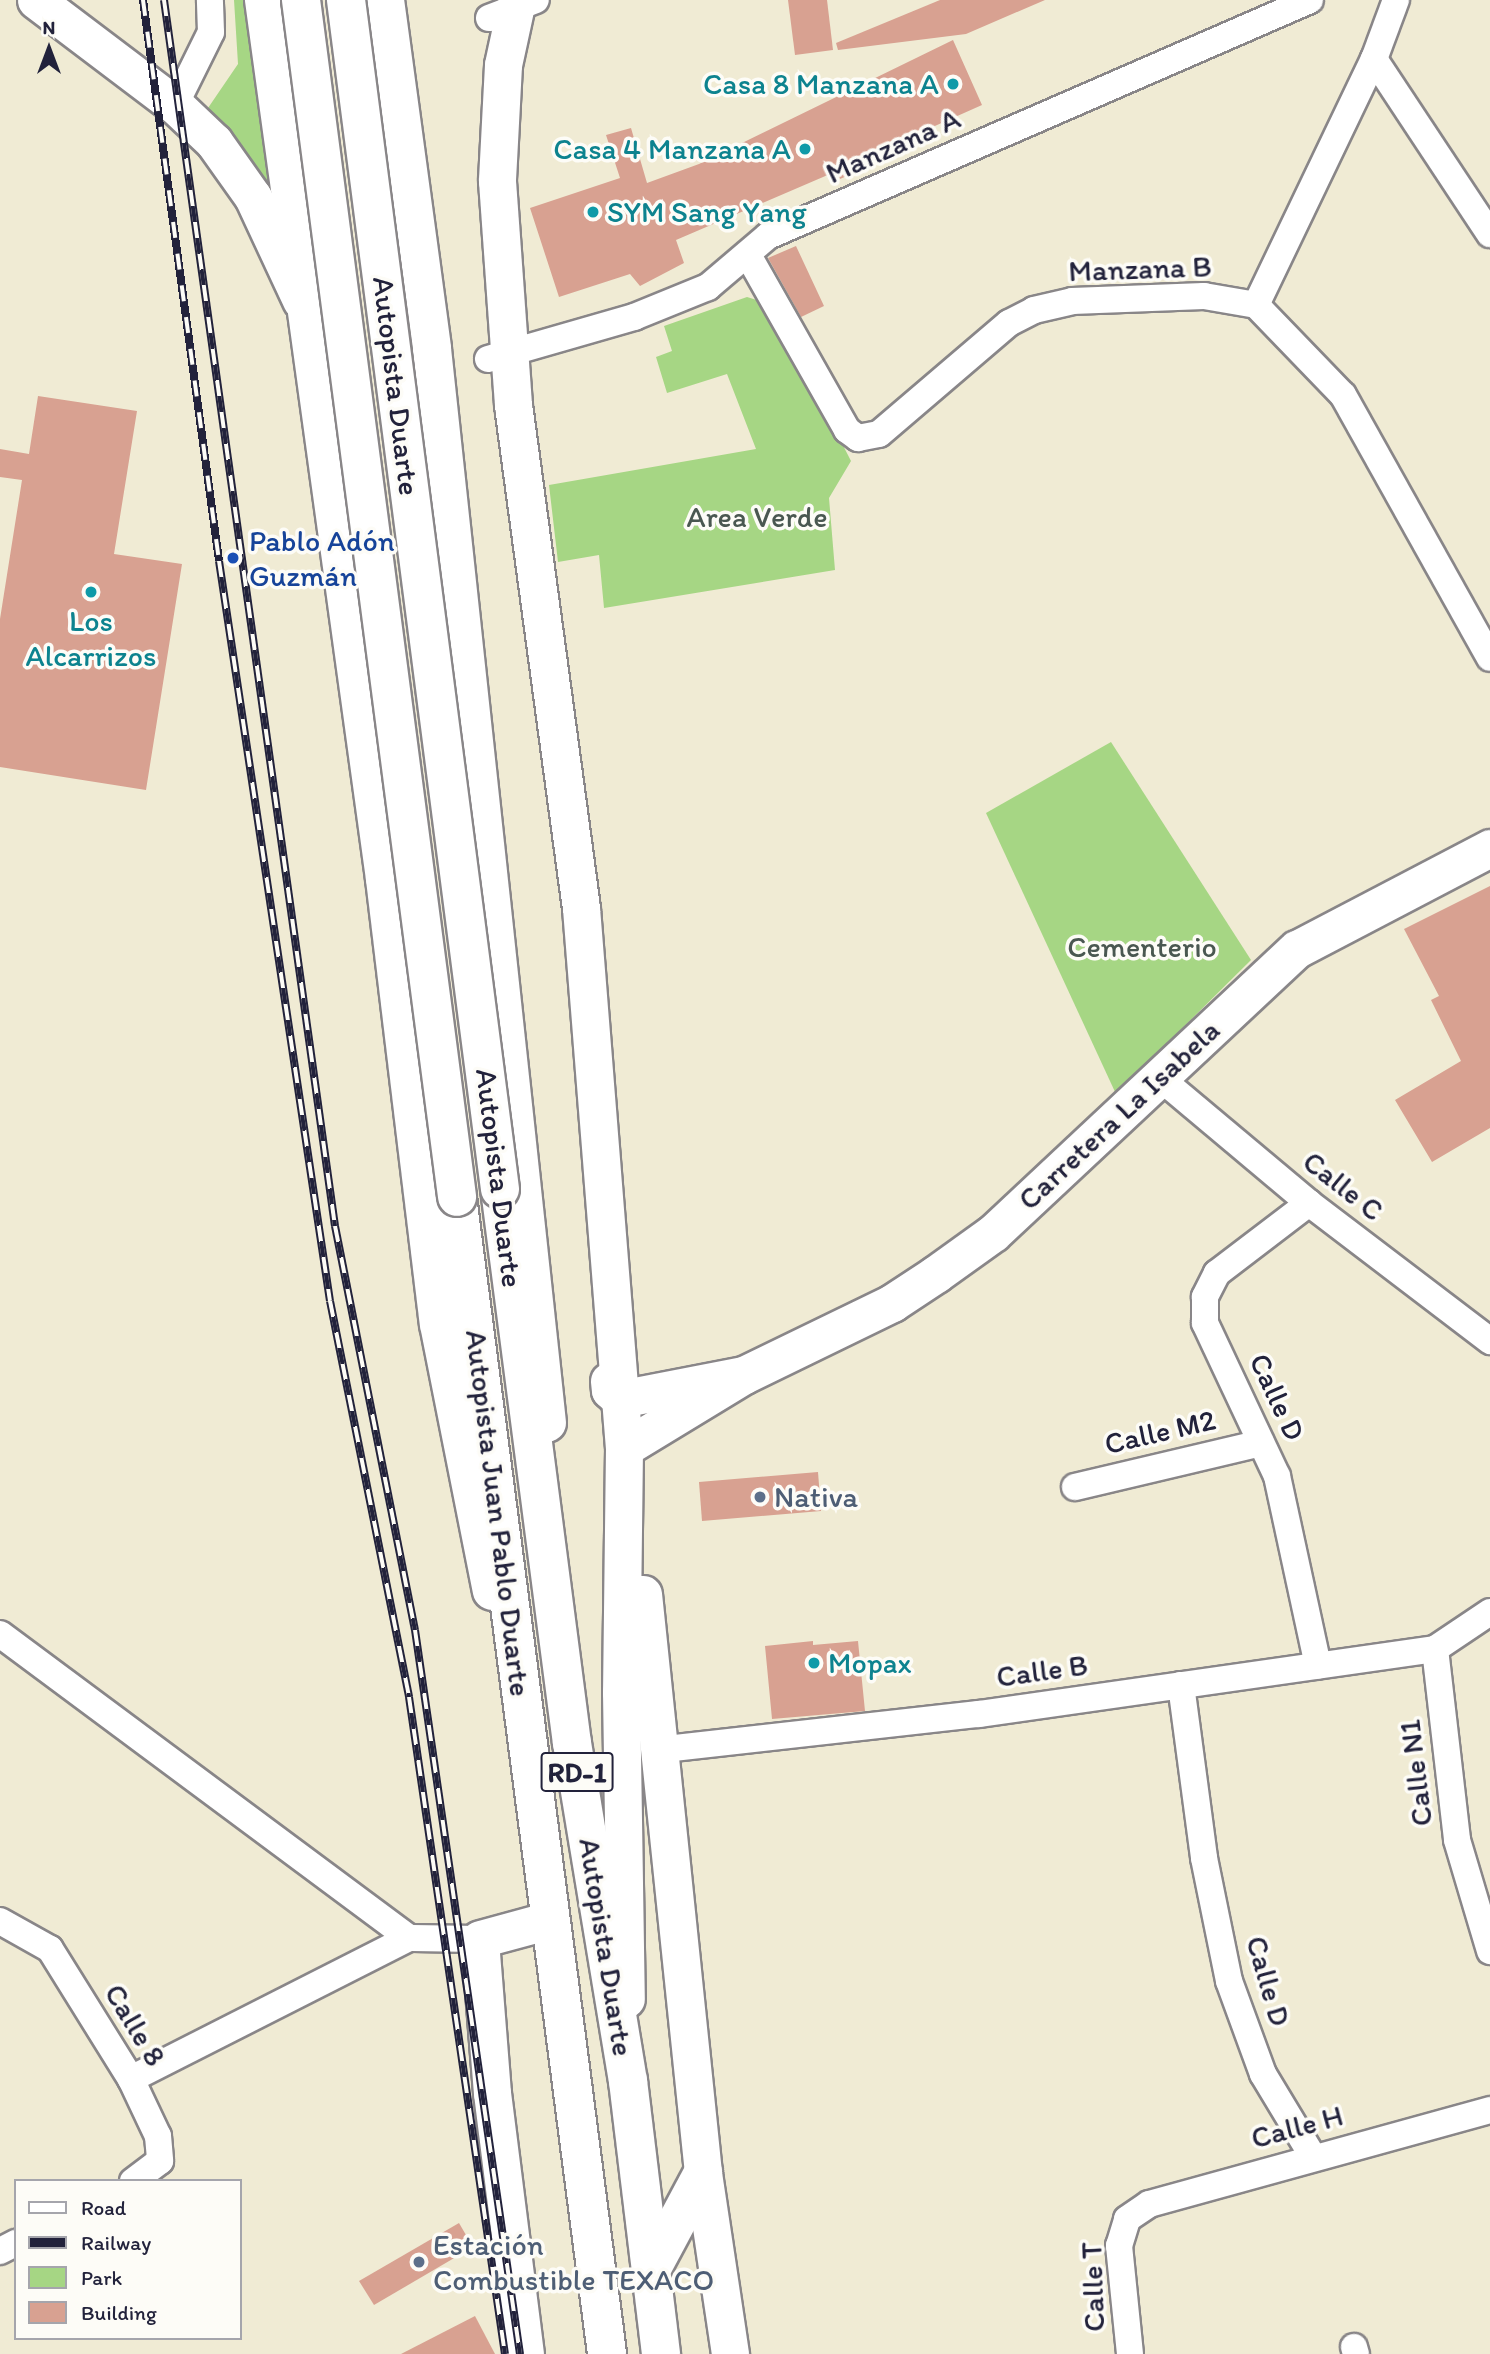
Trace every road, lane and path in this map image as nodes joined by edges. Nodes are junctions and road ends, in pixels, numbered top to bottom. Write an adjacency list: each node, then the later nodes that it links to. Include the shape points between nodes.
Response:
1 (37, 0): 12 (main road)
2 (210, 0): 12 (street, via 211,32)
3 (264, 0): 10 (main road)
4 (301, 0): 21 (main road, Autopista Duarte / RD-1, bridge)
5 (346, 0): 35 (main road, Autopista Duarte / RD-1, bridge)
6 (1310, 0): 14 (street, Manzana A, via 768,236)
7 (1396, 0): 11 (street)
8 (510, 5): 17 (main road, via 476,178)
9 (387, 16): 10 (main road, via 367,10 285,20); 35 (main road, via 432,349 539,1319)
10 (272, 54): 16 (main road)
11 (1374, 59): 13 (street); 15 (street)
12 (176, 105): 16 (main road, via 214,142 253,197)
13 (1490, 234)
14 (748, 256): 15 (street, Manzana B, via 847,430 858,438 879,434 1009,323 1034,310 1072,301 1203,296); 17 (street, Manzana A, via 708,286 683,297)
15 (1256, 305): 18 (street, via 1343,395)
16 (312, 325): 37 (main road, via 439,1324)
17 (498, 357): 23 (main road, via 581,908); 26 (main road, via 610,1390)
18 (1490, 658)
19 (1490, 848): 20 (main road, Carretera La Isabela, via 1297,949)
20 (1160, 1078): 22 (street, Calle C); 25 (main road, Carretera La Isabela, via 993,1233 936,1274 892,1303)
21 (457, 1197): 37 (main road, Autopista Juan Pablo Duarte / RD-1)
22 (1309, 1203): 24 (street, Calle C); 27 (street, Calle D, via 1217,1273 1205,1297 1205,1322)
23 (615, 1334): 25 (main road, via 639,1363 660,1372); 26 (main road)
24 (1490, 1342)
25 (744, 1375): 26 (main road); 28 (main road)
26 (620, 1399): 28 (main road)
27 (1261, 1443): 29 (street, Calle M2); 33 (street, Calle D, via 1277,1476)
28 (624, 1448): 36 (main road, via 634,1503); 44 (main road, via 621,1692)
29 (1075, 1486)
30 (1490, 1612): 32 (street)
31 (0, 1634): 40 (street)
32 (1435, 1649): 33 (street, Calle B); 42 (street, Calle N1, via 1457,1840)
33 (1318, 1665): 34 (street, Calle B)
34 (1181, 1685): 36 (street, Calle B, via 979,1714); 46 (street, Calle D, via 1204,1858 1229,1982 1263,2074)
35 (572, 1743): 44 (main road, Autopista Duarte / RD-1)
36 (657, 1750): 47 (main road)
37 (540, 1829): 38 (main road, Autopista Duarte / RD-1)
38 (550, 1920): 41 (main road); 52 (main road, Autopista Duarte / RD-1)
39 (0, 1921): 43 (street, Calle 8, via 50,1949)
40 (409, 1938): 41 (street); 43 (street)
41 (480, 1938): 51 (main road, via 492,2093)
42 (1490, 1951)
43 (131, 2078): 48 (street, Calle 8, via 158,2136 160,2161)
44 (628, 2081): 50 (main road, Autopista Duarte / RD-1)
45 (1490, 2110): 46 (street, Calle H)
46 (1314, 2157): 49 (street, Calle H, via 1149,2204)
47 (704, 2173): 50 (main road); 54 (main road)
48 (136, 2179)
49 (1127, 2218): 55 (street, Calle T, via 1119,2246)
50 (651, 2270): 53 (main road, Autopista Duarte / RD-1)
51 (525, 2354)
52 (607, 2354)
53 (661, 2354)
54 (730, 2354)
55 (1130, 2354)

